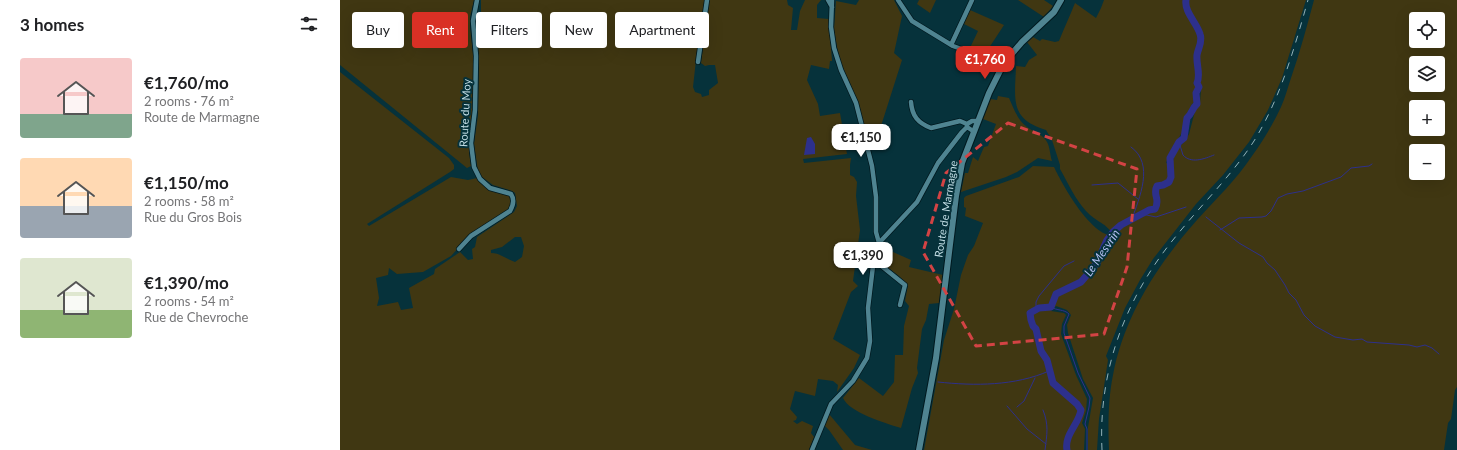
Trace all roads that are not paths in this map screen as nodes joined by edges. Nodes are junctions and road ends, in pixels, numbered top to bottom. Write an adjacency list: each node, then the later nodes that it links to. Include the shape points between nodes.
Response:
1 (477, 0): 17 (street, Route du Moy, via 473,21 476,99 471,143 474,168 483,182 494,189 512,194 514,200 510,211 471,236)
2 (707, 0): 10 (street)
3 (828, 0): 8 (street)
4 (832, 0): 8 (street)
5 (898, 0): 9 (street, via 912,21)
6 (972, 0): 9 (street)
7 (1061, 0): 11 (main road, Route de Marmagne, via 1054,12)
8 (832, 7): 16 (street, via 834,48 856,103 872,166)
9 (951, 45): 11 (street)
10 (698, 62)
11 (1004, 63): 13 (main road, Route de Marmagne)
12 (911, 102): 14 (street, via 914,116 931,128 960,121)
13 (978, 121): 14 (street, via 972,121); 15 (main road, Route de Marmagne)
14 (967, 126): 15 (street); 16 (street, via 938,163 917,202)
15 (973, 132): 21 (main road, Route de Marmagne, via 958,184 936,358)
16 (879, 243): 18 (street)
17 (459, 249)
18 (874, 260): 19 (street, via 905,285); 20 (street, via 868,308 870,341 867,358 853,381 831,404)
19 (900, 305)
20 (812, 450)
21 (919, 450)

